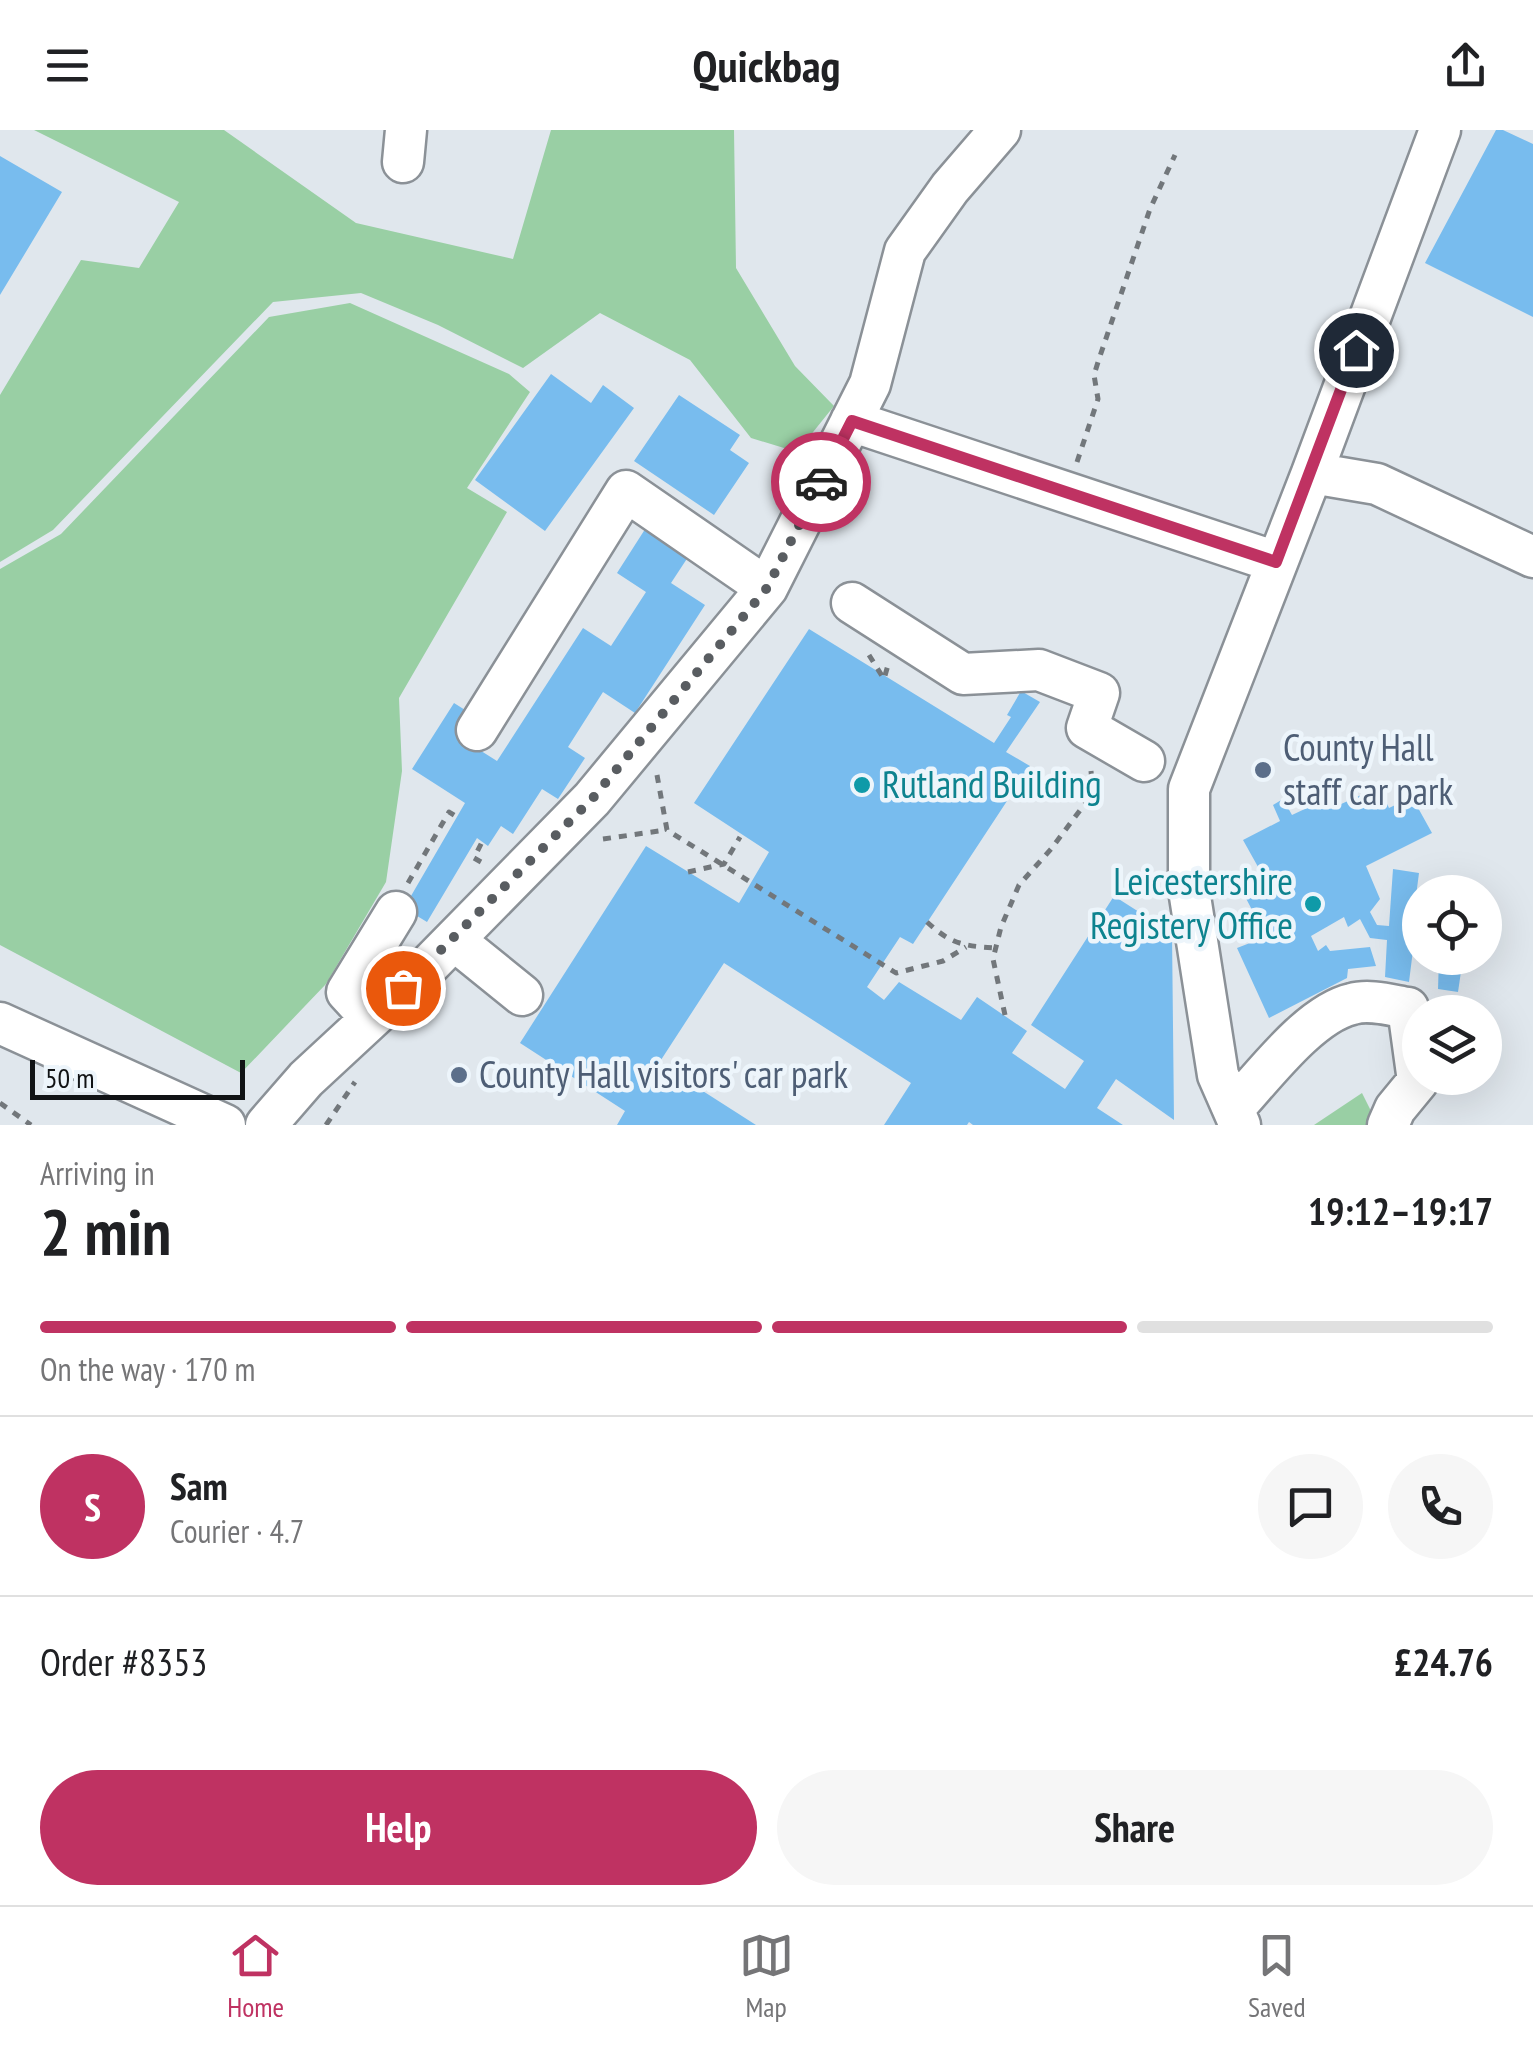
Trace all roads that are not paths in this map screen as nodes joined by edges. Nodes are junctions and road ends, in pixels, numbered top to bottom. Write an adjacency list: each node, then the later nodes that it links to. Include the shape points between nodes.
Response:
1 (1000, 130): 3 (street, via 905,252 870,384)
2 (1440, 130): 4 (street)
3 (852, 421): 6 (street); 7 (street)
4 (1312, 473): 5 (street, via 1377,484); 6 (street)
5 (1533, 556)
6 (1276, 562): 16 (street, via 1188,789 1190,890 1218,1075)
7 (767, 588): 9 (street, via 626,491); 12 (street, via 592,799)
8 (852, 602): 10 (street, via 963,674 1039,670 1099,693 1086,728)
9 (477, 730)
10 (1144, 761)
11 (396, 912): 14 (street, via 347,992)
12 (454, 940): 13 (street); 14 (street)
13 (522, 996)
14 (371, 1018): 18 (street)
15 (0, 1023): 17 (street)
16 (1236, 1117): 19 (street, via 1323,1017 1364,1002 1408,1008 1418,1082)
17 (225, 1125)
18 (266, 1125)
19 (1388, 1125)

